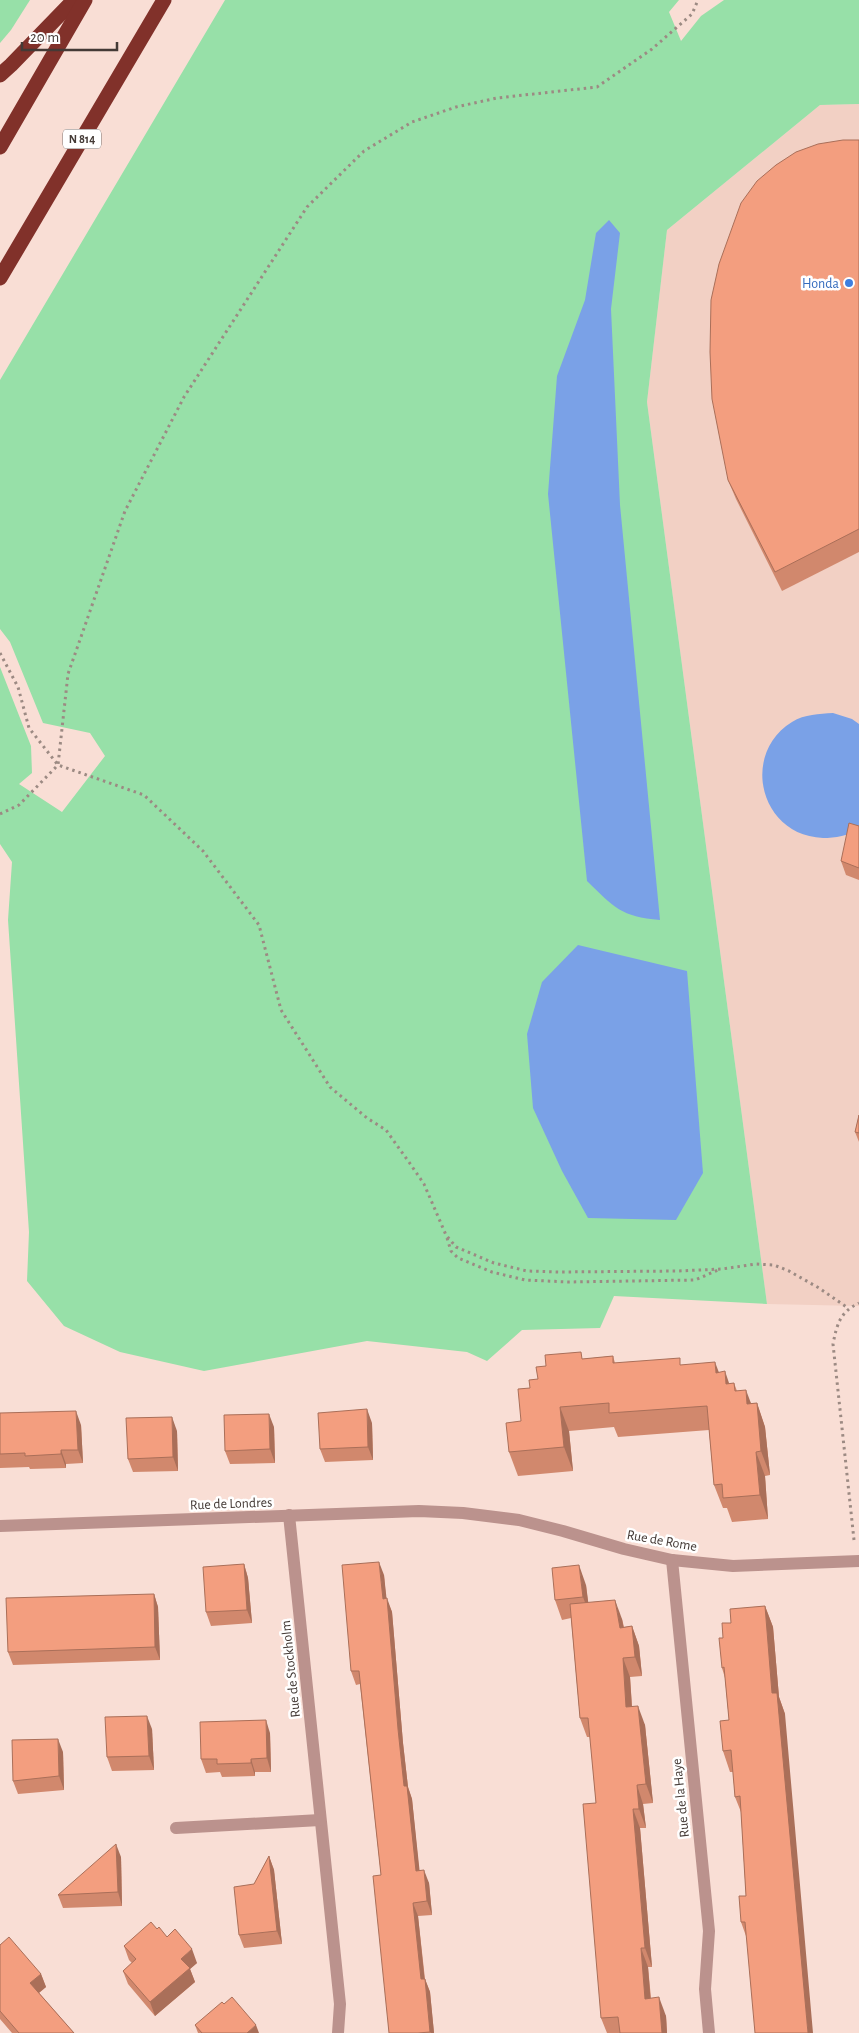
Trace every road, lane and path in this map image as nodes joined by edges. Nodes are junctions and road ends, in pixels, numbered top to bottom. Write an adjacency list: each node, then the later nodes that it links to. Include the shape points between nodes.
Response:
1 (74, 0): 5 (highway)
2 (85, 0): 6 (highway)
3 (164, 0): 7 (highway, N 814)
4 (698, 0): 9 (path, via 692,14 652,49 597,87 497,98 456,106 412,122 364,151 307,207 184,398 125,511 68,674)
5 (0, 74)
6 (0, 148)
7 (0, 278)
8 (0, 653): 9 (path, via 18,687 29,728)
9 (58, 765): 10 (path, via 19,805); 11 (path, via 144,795 203,851 259,925 281,1010 330,1086 386,1130 411,1164 424,1184)
10 (0, 814)
11 (446, 1235): 12 (path, via 456,1247 494,1263 527,1271); 12 (path, via 458,1258 492,1272 524,1280 696,1280)
12 (722, 1269): 14 (path, via 756,1264 781,1268)
13 (859, 1303): 14 (path)
14 (848, 1308): 19 (path, via 839,1320 833,1344)
15 (463, 1513): 16 (street, Rue de Londres, via 419,1511); 18 (street, Rue de Rome, via 519,1520)
16 (289, 1516): 17 (street, Rue de Londres); 20 (street, Rue de Stockholm)
17 (0, 1526)
18 (672, 1560): 19 (street, Rue de Rome, via 733,1566); 23 (street, Rue de la Haye, via 709,1931 705,1989)
19 (858, 1560)
20 (320, 1820): 21 (street); 22 (street, Rue de Stockholm, via 340,2004)
21 (176, 1828)
22 (338, 2033)
23 (709, 2033)

